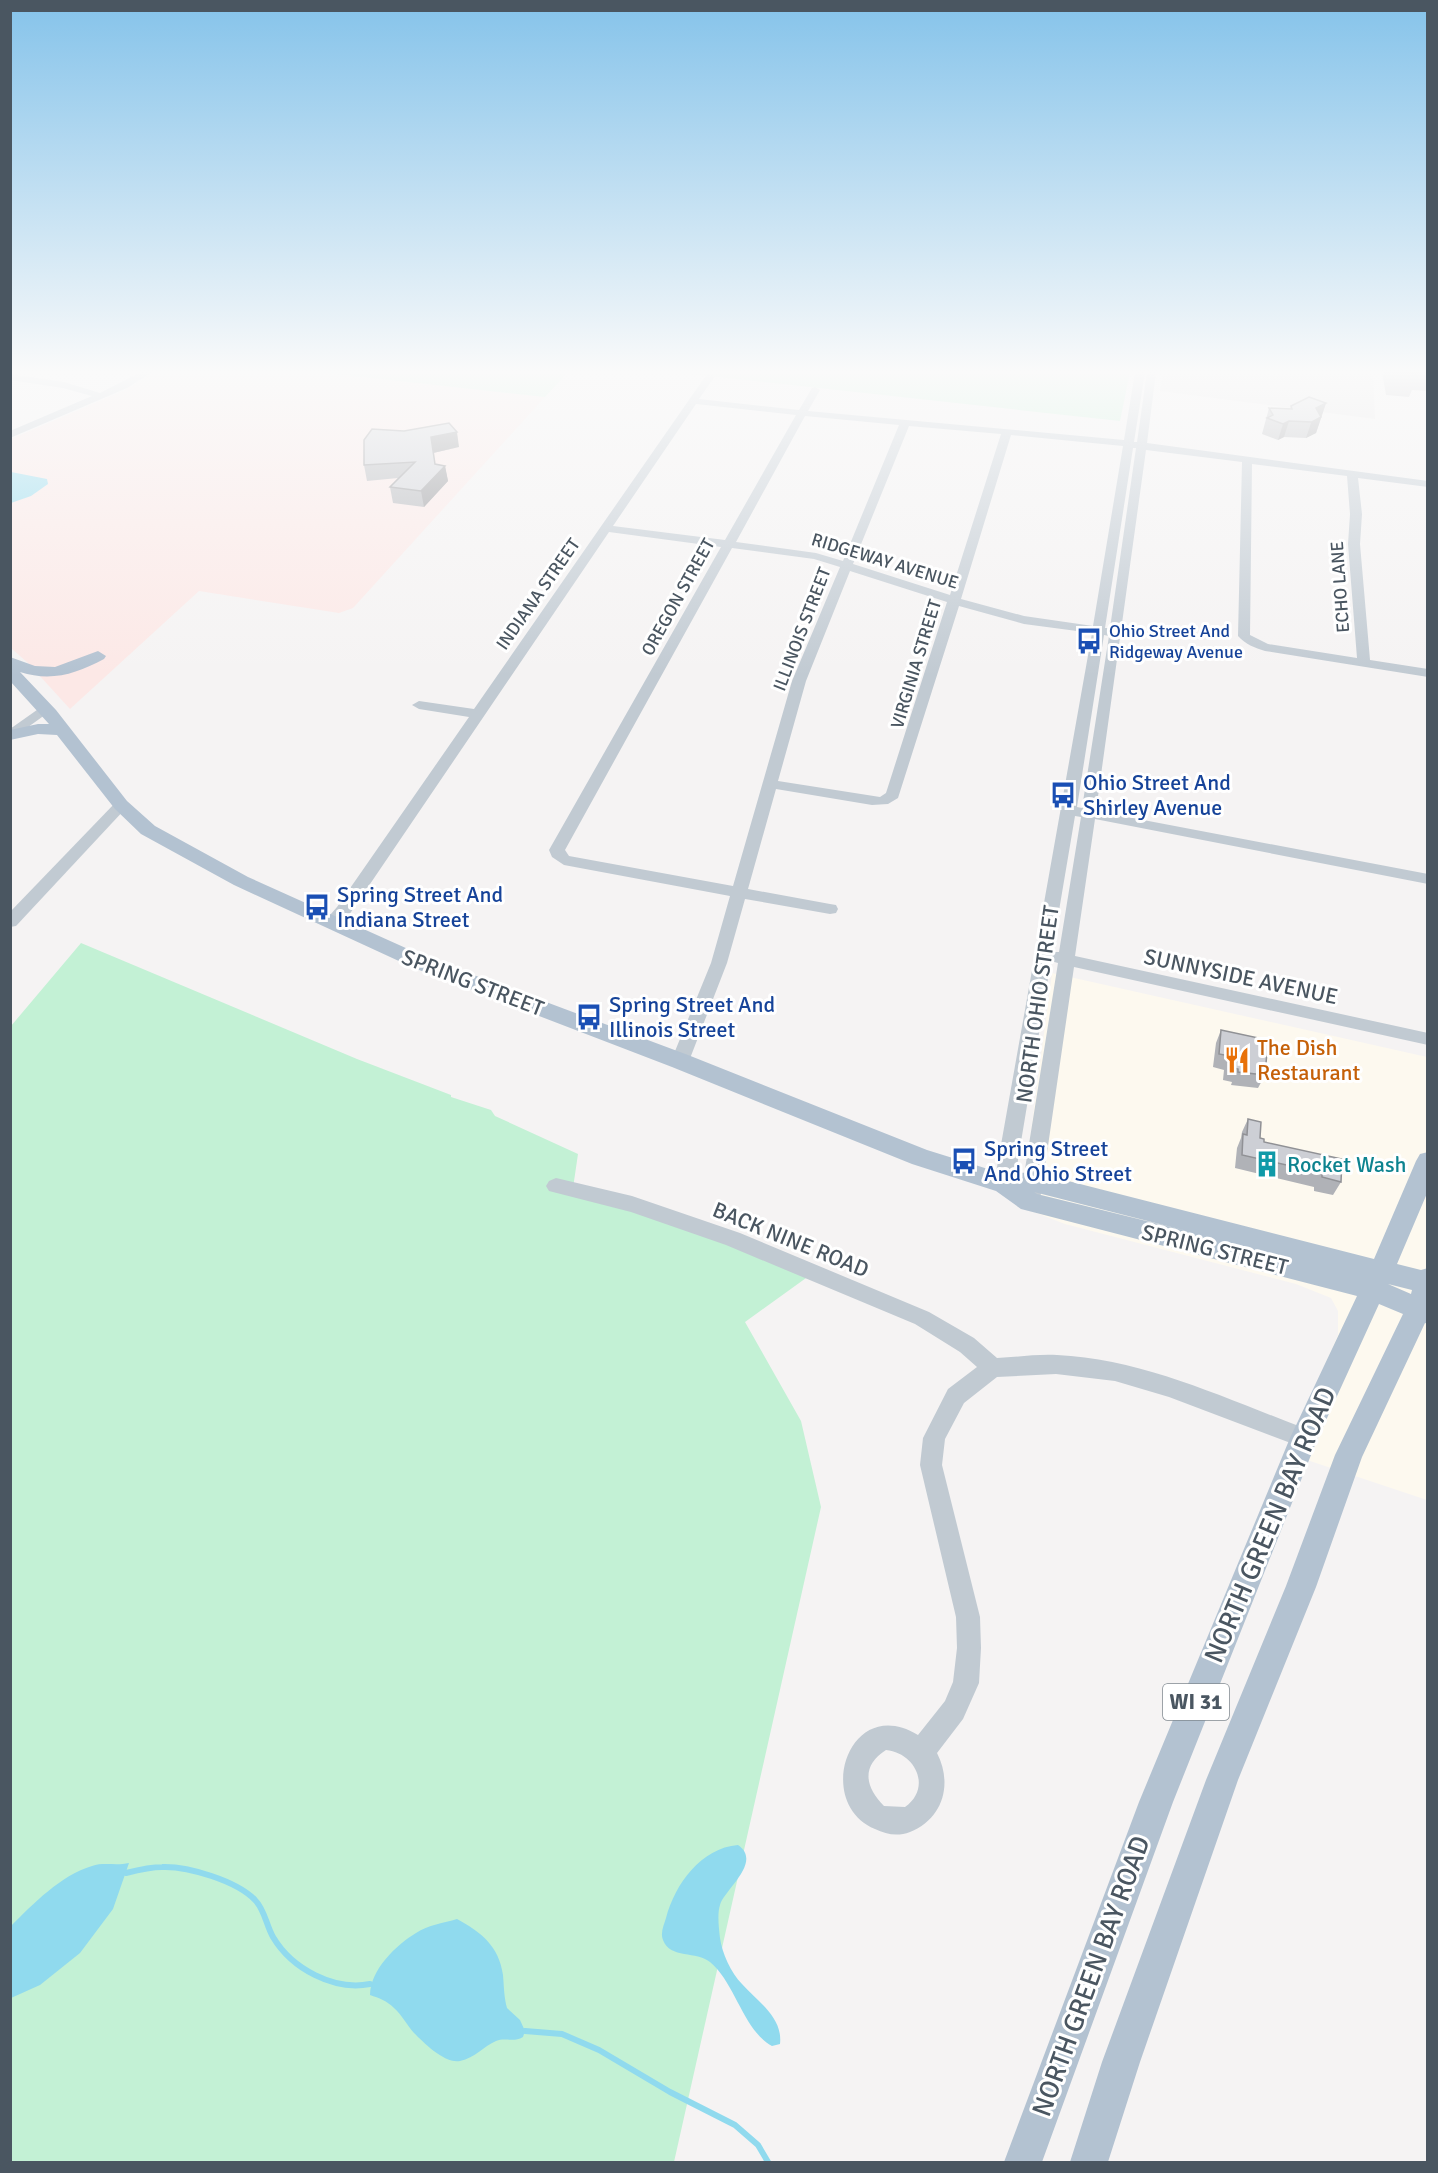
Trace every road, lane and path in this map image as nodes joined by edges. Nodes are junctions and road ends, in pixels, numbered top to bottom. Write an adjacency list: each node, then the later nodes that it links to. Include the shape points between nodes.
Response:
1 (643, 473): 13 (street, INDIANA STREET)
2 (768, 473): 14 (street, OREGON STREET)
3 (884, 473): 17 (street, ILLINOIS STREET)
4 (994, 473): 18 (street, VIRGINIA STREET)
5 (1127, 473): 11 (street, NORTH OHIO STREET)
6 (1134, 473): 12 (street, NORTH OHIO STREET)
7 (1247, 473): 23 (street, via 1242,633 1265,647)
8 (1348, 473): 9 (street)
9 (1352, 474): 10 (street); 23 (street, ECHO LANE)
10 (1428, 484)
11 (1118, 503): 12 (street); 15 (street, NORTH OHIO STREET)
12 (1133, 505): 16 (street, NORTH OHIO STREET)
13 (605, 528): 14 (street, RIDGEWAY AVENUE); 30 (street, INDIANA STREET)
14 (728, 544): 17 (street, RIDGEWAY AVENUE, via 798,553); 40 (street, OREGON STREET, via 557,854 564,860)
15 (1109, 559): 16 (street); 19 (street, NORTH OHIO STREET)
16 (1126, 562): 20 (street, NORTH OHIO STREET)
17 (845, 565): 18 (street, RIDGEWAY AVENUE); 35 (street, ILLINOIS STREET, via 800,681)
18 (954, 601): 19 (street, RIDGEWAY AVENUE, via 1007,617); 35 (street, VIRGINIA STREET, via 894,795 872,801)
19 (1098, 631): 20 (street, RIDGEWAY AVENUE); 26 (street, NORTH OHIO STREET)
20 (1116, 633): 27 (street, NORTH OHIO STREET)
21 (98, 656): 22 (main road, via 67,671 48,674)
22 (10, 662)
23 (1364, 663): 25 (street)
24 (10, 671): 29 (main road, SPRING STREET)
25 (1428, 673)
26 (1090, 681): 27 (street); 33 (street, NORTH OHIO STREET)
27 (1108, 684): 34 (street, NORTH OHIO STREET)
28 (419, 705): 30 (street)
29 (44, 709): 31 (main road, SPRING STREET); 32 (street)
30 (478, 714): 43 (street, INDIANA STREET)
31 (62, 730): 32 (main road, via 38,729); 36 (main road, SPRING STREET)
32 (11, 735)
33 (1082, 737): 34 (street); 37 (street, NORTH OHIO STREET)
34 (1099, 740): 38 (street, NORTH OHIO STREET)
35 (770, 784): 40 (street, ILLINOIS STREET)
36 (121, 805): 42 (street); 43 (main road, SPRING STREET, via 167,842)
37 (1068, 810): 38 (street); 44 (street, NORTH OHIO STREET)
38 (1087, 813): 39 (street); 45 (street, NORTH OHIO STREET)
39 (1428, 879)
40 (740, 892): 41 (street); 47 (street, ILLINOIS STREET, via 719,963)
41 (830, 909)
42 (10, 922)
43 (332, 922): 47 (main road, SPRING STREET, via 421,963)
44 (1044, 955): 45 (street, SUNNYSIDE AVENUE); 48 (street, NORTH OHIO STREET)
45 (1066, 960): 46 (street, SUNNYSIDE AVENUE); 49 (street, NORTH OHIO STREET)
46 (1428, 1039)
47 (680, 1061): 53 (main road, SPRING STREET, via 920,1157)
48 (1026, 1061): 49 (street); 50 (street, NORTH OHIO STREET)
49 (1051, 1063): 51 (street, NORTH OHIO STREET)
50 (1017, 1115): 51 (street); 53 (street, NORTH OHIO STREET)
51 (1042, 1121): 55 (street, NORTH OHIO STREET)
52 (1428, 1161): 56 (main road, NORTH GREEN BAY ROAD / WI 31)
53 (1004, 1184): 55 (main road, SPRING STREET)
54 (556, 1186): 58 (street, BACK NINE ROAD, via 632,1204 733,1239 922,1318 967,1346)
55 (1031, 1192): 56 (main road, SPRING STREET)
56 (1378, 1279): 57 (main road, SPRING STREET); 59 (main road, NORTH GREEN BAY ROAD / WI 31)
57 (1425, 1294): 62 (main road, NORTH GREEN BAY ROAD / WI 31, via 1349,1455 1301,1587 1222,1780 1125,2050)
58 (993, 1368): 59 (street, via 1056,1364 1115,1371 1170,1387); 60 (street, via 956,1396 934,1437 931,1465 968,1617 969,1648 966,1683 954,1710)
59 (1304, 1437): 61 (main road, NORTH GREEN BAY ROAD / WI 31, via 1156,1802)
60 (919, 1750)
61 (1023, 2163)
62 (1089, 2163)

